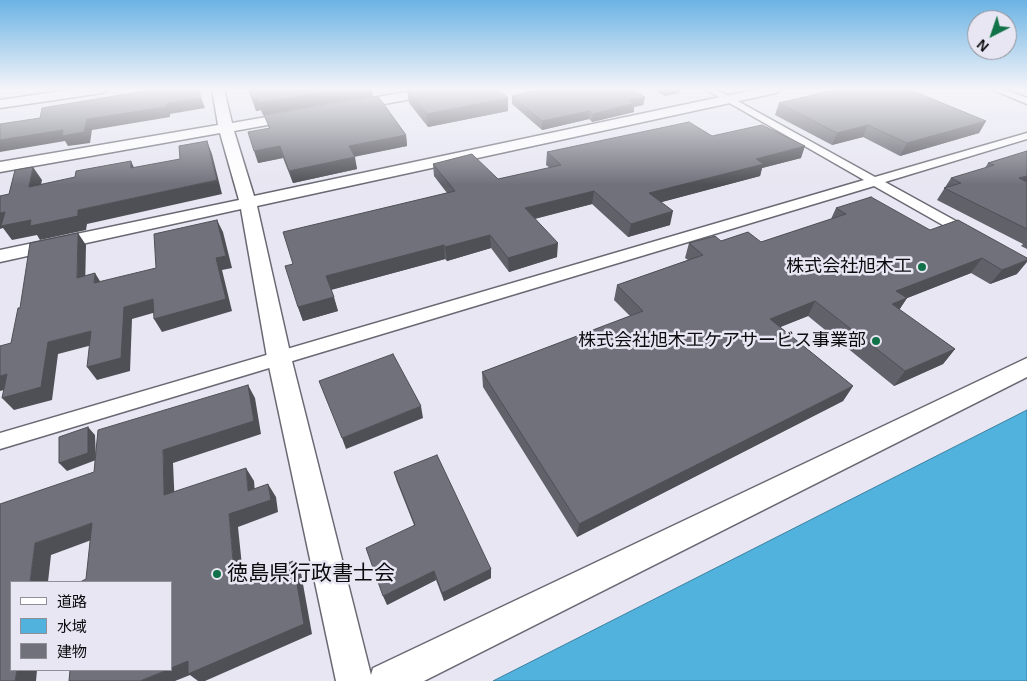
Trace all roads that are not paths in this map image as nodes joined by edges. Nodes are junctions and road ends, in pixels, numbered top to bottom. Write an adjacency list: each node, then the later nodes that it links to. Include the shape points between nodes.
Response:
1 (225, 121): 5 (street)
2 (266, 121): 5 (street)
3 (631, 121): 9 (street)
4 (765, 121): 8 (street)
5 (226, 128): 7 (street); 9 (street)
6 (1027, 136): 8 (street)
7 (0, 167)
8 (874, 181): 10 (street); 12 (street)
9 (248, 203): 11 (street); 12 (street)
10 (977, 239)
11 (0, 256)
12 (279, 357): 15 (street); 16 (street)
13 (1027, 363): 17 (street)
14 (1027, 367): 18 (street)
15 (0, 441)
16 (354, 681)
17 (374, 681)
18 (386, 681)

